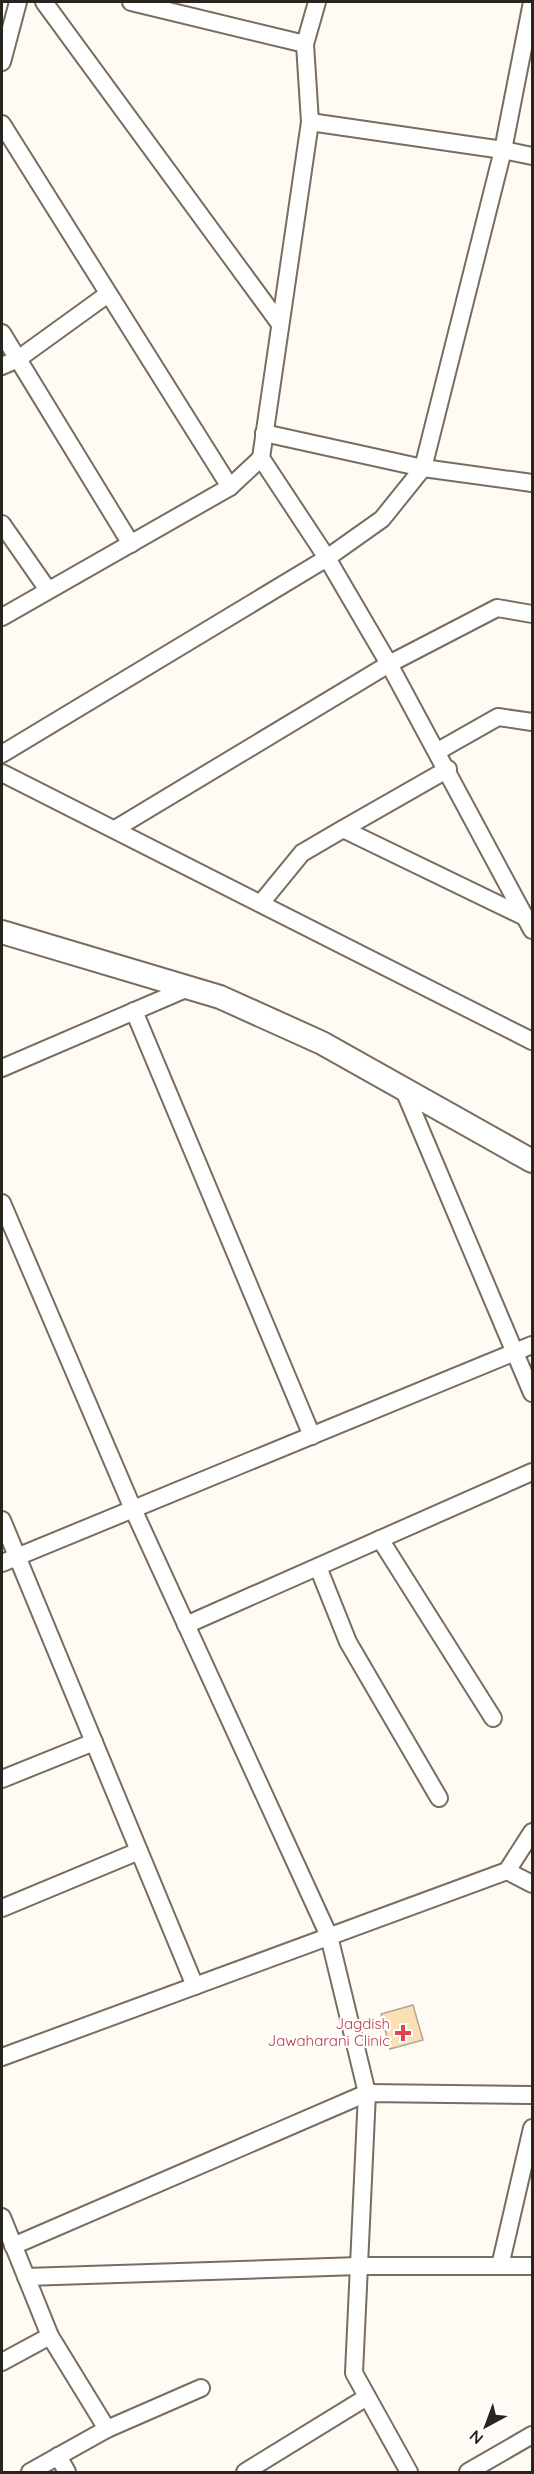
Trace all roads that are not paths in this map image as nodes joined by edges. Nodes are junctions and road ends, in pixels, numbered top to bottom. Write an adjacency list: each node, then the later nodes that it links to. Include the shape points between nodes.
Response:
1 (18, 2): 7 (street)
2 (44, 2): 13 (street)
3 (131, 2): 6 (street)
4 (317, 2): 6 (street)
5 (532, 2): 10 (street)
6 (305, 44): 8 (street)
7 (2, 60)
8 (310, 122): 10 (street); 13 (street)
9 (2, 123): 12 (street)
10 (502, 150): 11 (street); 19 (street)
11 (532, 156)
12 (108, 294): 15 (street); 21 (street)
13 (280, 324): 17 (street)
14 (2, 333): 15 (street)
15 (18, 359): 16 (street); 23 (street)
16 (2, 366)
17 (264, 433): 18 (street); 19 (street)
18 (261, 458): 21 (street); 24 (street)
19 (423, 468): 20 (street); 24 (street, via 382,519)
20 (532, 483)
21 (230, 487): 23 (street)
22 (2, 524): 25 (street)
23 (130, 544): 25 (street)
24 (327, 558): 28 (street); 31 (street)
25 (48, 591): 27 (street)
26 (532, 614): 28 (street, via 497,608)
27 (2, 617)
28 (389, 664): 30 (street); 34 (street)
29 (532, 722): 30 (street, via 498,717)
30 (438, 751): 32 (street)
31 (2, 754)
32 (447, 769): 35 (street); 37 (street)
33 (2, 773): 34 (street)
34 (115, 829): 36 (street)
35 (344, 829): 36 (street, via 302,853); 37 (street)
36 (261, 903): 41 (street)
37 (530, 924)
38 (2, 932): 39 (main road)
39 (188, 988): 40 (street); 43 (main road, via 220,997 322,1043)
40 (134, 1011): 42 (street); 49 (street)
41 (532, 1041)
42 (2, 1068)
43 (403, 1088): 44 (main road); 47 (street)
44 (532, 1161)
45 (2, 1203): 51 (street)
46 (532, 1345): 47 (street)
47 (516, 1352): 48 (street); 49 (street)
48 (532, 1393)
49 (312, 1436): 51 (street)
50 (532, 1472): 53 (street)
51 (133, 1509): 54 (street); 57 (street)
52 (2, 1520): 54 (street)
53 (380, 1539): 56 (street); 58 (street)
54 (17, 1557): 55 (street); 59 (street)
55 (2, 1563)
56 (318, 1567): 57 (street); 61 (street, via 348,1642)
57 (186, 1625): 67 (street)
58 (493, 1718)
59 (94, 1742): 60 (street); 63 (street)
60 (2, 1779)
61 (439, 1798)
62 (532, 1832): 64 (street)
63 (139, 1851): 66 (street); 68 (street)
64 (507, 1871): 65 (street); 67 (street)
65 (532, 1884)
66 (2, 1908)
67 (329, 1936): 68 (street); 70 (street)
68 (195, 1986): 69 (street)
69 (2, 2057)
70 (367, 2093): 71 (street); 74 (street); 75 (street)
71 (532, 2095)
72 (532, 2128): 76 (street)
73 (2, 2217): 74 (street)
74 (13, 2246): 78 (street)
75 (359, 2266): 76 (street); 78 (street); 82 (street, via 354,2373)
76 (500, 2266): 77 (street)
77 (532, 2266)
78 (26, 2277): 79 (street)
79 (50, 2337): 80 (street); 83 (street)
80 (2, 2362)
81 (201, 2388): 83 (street)
82 (367, 2397): 88 (street); 89 (street)
83 (107, 2428): 85 (street)
84 (532, 2435): 90 (street)
85 (58, 2456): 86 (street); 87 (street)
86 (30, 2472)
87 (67, 2472)
88 (245, 2472)
89 (409, 2472)
90 (468, 2472)

